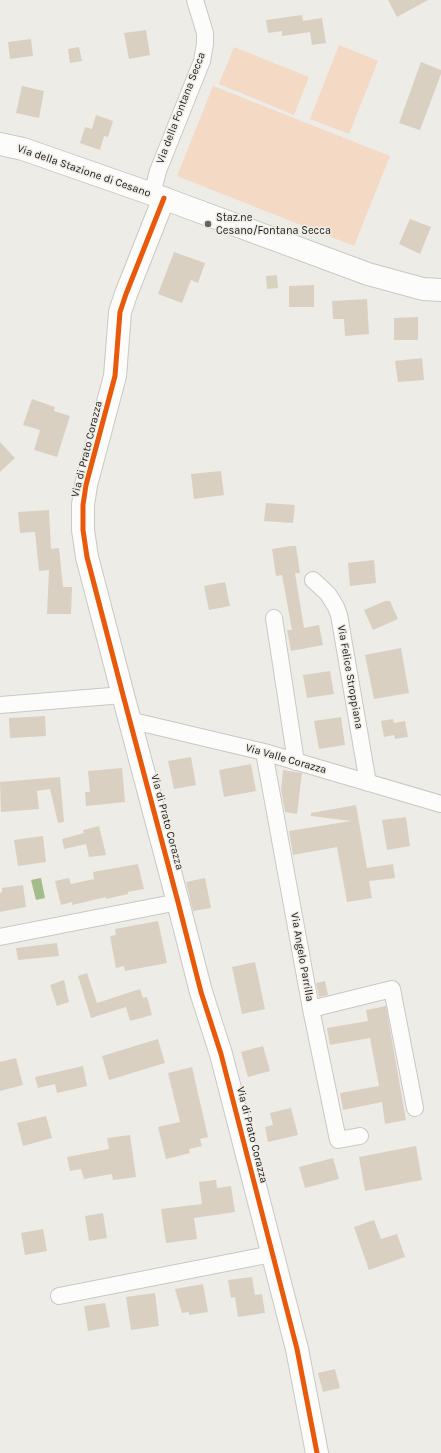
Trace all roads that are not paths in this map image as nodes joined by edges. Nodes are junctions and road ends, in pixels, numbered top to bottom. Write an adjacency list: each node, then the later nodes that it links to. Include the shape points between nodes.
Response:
1 (195, 0): 3 (street, Via della Fontana Secca, via 205,33 202,61 158,171)
2 (0, 144): 3 (street, Via della Stazione di Cesano, via 23,149)
3 (158, 196): 4 (street, Via della Stazione di Cesano, via 368,274 423,289); 7 (street, Via di Prato Corazza, via 121,308 114,380 83,505 87,558)
4 (441, 290)
5 (313, 580): 12 (street, Via Felice Stroppiana, via 328,594 339,615)
6 (274, 618): 11 (street)
7 (122, 696): 8 (street); 9 (street, Via di Prato Corazza)
8 (0, 705)
9 (129, 720): 10 (street, Via Valle Corazza); 14 (street, Via di Prato Corazza)
10 (264, 752): 11 (street, Via Valle Corazza); 16 (street, Via Angelo Parrilla)
11 (296, 762): 12 (street, Via Valle Corazza)
12 (368, 783): 13 (street, Via Valle Corazza)
13 (441, 804)
14 (178, 902): 15 (street); 19 (street, Via di Prato Corazza, via 201,992 221,1054)
15 (0, 937)
16 (311, 1008): 17 (street, via 392,989); 18 (street, Via Angelo Parrilla, via 338,1140)
17 (415, 1108)
18 (360, 1136)
19 (272, 1254): 20 (street); 21 (street, Via di Prato Corazza, via 297,1349)
20 (59, 1296)
21 (317, 1453)

